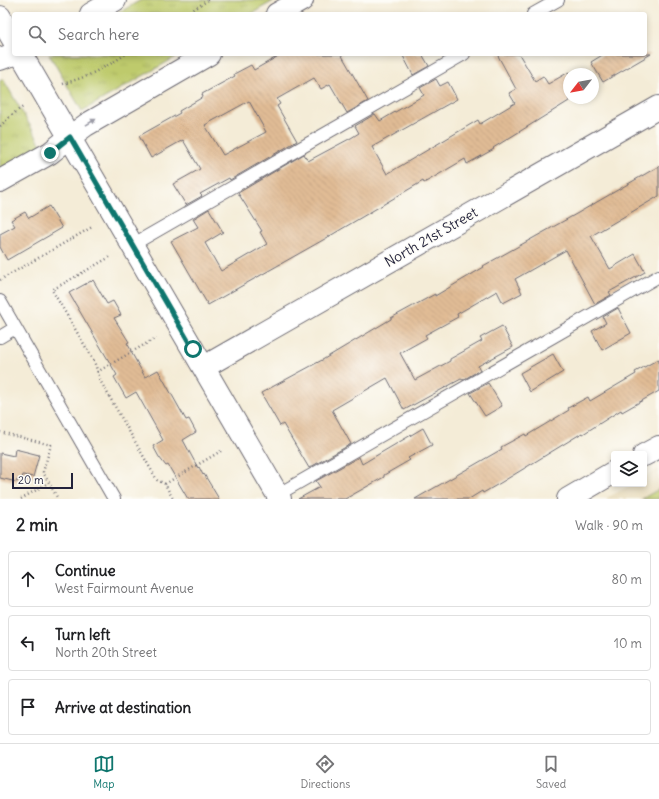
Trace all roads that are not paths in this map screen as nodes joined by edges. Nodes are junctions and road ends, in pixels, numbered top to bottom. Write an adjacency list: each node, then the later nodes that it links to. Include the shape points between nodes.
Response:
1 (115, 0): 4 (street)
2 (302, 0): 5 (street)
3 (558, 0): 6 (lane)
4 (94, 12)
5 (281, 12)
6 (537, 12)
7 (0, 17): 8 (street)
8 (12, 38)
9 (12, 55): 13 (street)
10 (22, 56): 15 (street)
11 (206, 56): 15 (street, one-way to 11, via 86,125)
12 (461, 56): 17 (lane)
13 (0, 59)
14 (659, 107): 22 (street, North 21st Street)
15 (70, 137): 16 (street, via 50,153); 17 (street)
16 (0, 181)
17 (132, 244): 22 (street)
18 (659, 276): 26 (lane)
19 (0, 301): 20 (lane)
20 (16, 328): 21 (lane); 27 (lane)
21 (0, 337)
22 (204, 367): 26 (street)
23 (659, 446): 24 (street)
24 (647, 453)
25 (611, 474): 28 (street)
26 (278, 497)
27 (114, 499)
28 (568, 499)

